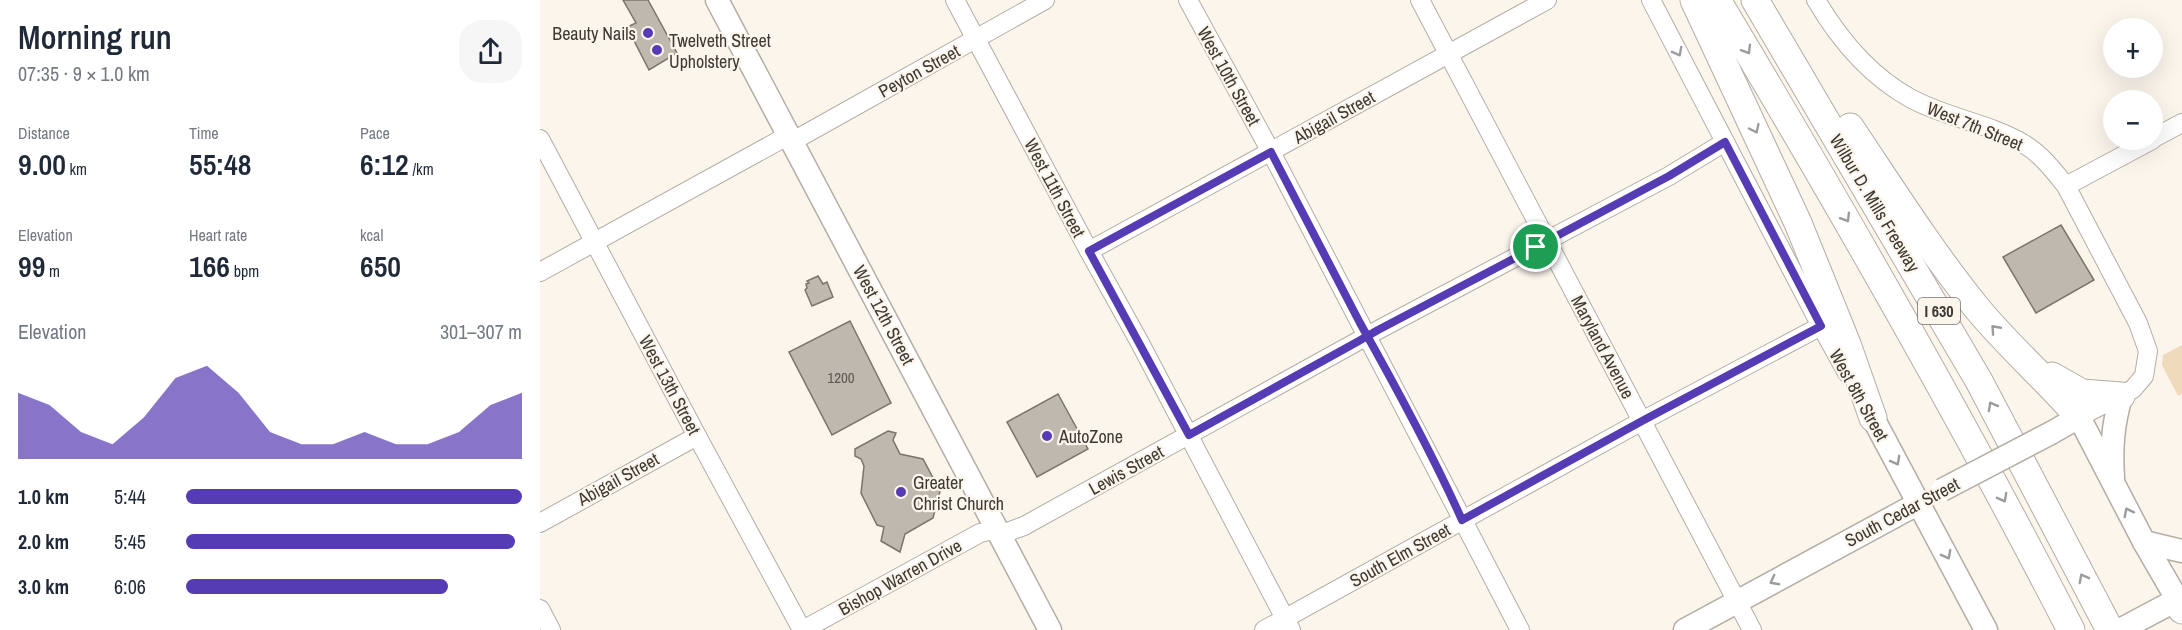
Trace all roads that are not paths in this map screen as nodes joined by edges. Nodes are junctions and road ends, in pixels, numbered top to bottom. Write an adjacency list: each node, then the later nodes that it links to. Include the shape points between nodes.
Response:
1 (717, 0): 17 (main road, West 12th Street)
2 (955, 0): 13 (street, West 11th Street)
3 (1046, 0): 13 (street, Peyton Street)
4 (1188, 0): 21 (street, West 10th Street)
5 (1420, 0): 14 (street, Maryland Avenue)
6 (1547, 0): 14 (street, Abigail Street)
7 (1651, 0): 19 (street, West 8th Street, one-way to 19)
8 (1694, 0): 32 (highway, one-way to 32, via 1794,214)
9 (1717, 0): 56 (highway, Wilbur D. Mills Freeway / I 630, one-way to 56, via 1887,288 2002,495)
10 (1755, 0): 57 (highway, Wilbur D. Mills Freeway / I 630, one-way to 10, via 1973,371)
11 (1765, 0): 29 (highway, one-way to 11, via 1982,314 1925,239)
12 (1816, 0): 22 (street, West 7th Street, via 1846,45 1897,89 1931,108 2023,143)
13 (975, 39): 17 (street, Peyton Street); 25 (street, West 11th Street)
14 (1448, 54): 21 (street, Abigail Street); 23 (street, Maryland Avenue)
15 (2182, 123): 16 (street)
16 (2163, 133)
17 (791, 138): 24 (street, Peyton Street); 41 (main road, West 12th Street)
18 (540, 139): 24 (street, West 13th Street)
19 (1725, 142): 23 (street, Lewis Street); 27 (street, West 8th Street)
20 (2132, 150): 22 (street)
21 (1271, 152): 25 (street, Abigail Street); 28 (street, West 10th Street)
22 (2066, 186): 30 (street, West 7th Street, via 2138,323 2148,351 2144,376)
23 (1547, 241): 28 (street, Lewis Street); 33 (street, Maryland Avenue)
24 (596, 243): 26 (street, Peyton Street); 35 (street, West 13th Street)
25 (1089, 251): 34 (street, West 11th Street)
26 (540, 272)
27 (1821, 326): 32 (street, West 8th Street); 33 (street, South Elm Street)
28 (1367, 336): 34 (street, Lewis Street); 39 (street, West 10th Street)
29 (2026, 360): 30 (highway, via 2082,393); 31 (highway)
30 (2121, 396): 31 (street, South Cedar Street); 36 (main road, via 2113,427)
31 (2079, 417): 36 (main road); 37 (main road, South Cedar Street, bridge)
32 (1873, 418): 38 (main road, West 8th Street, one-way to 38)
33 (1642, 421): 39 (street, South Elm Street); 44 (street, Maryland Avenue)
34 (1189, 435): 41 (street, Lewis Street, via 1024,526); 47 (street, West 11th Street)
35 (697, 436): 40 (street, Abigail Street); 48 (street, West 13th Street)
36 (2114, 484): 42 (main road, one-way to 36)
37 (1942, 490): 38 (street, South Cedar Street)
38 (1919, 503): 44 (main road, South Cedar Street, one-way to 44); 55 (main road, West 8th Street, one-way to 55)
39 (1462, 520): 47 (street, South Elm Street); 52 (street, West 10th Street)
40 (540, 523)
41 (998, 532): 48 (street, Bishop Warren Drive, via 980,533); 50 (main road, West 12th Street)
42 (2144, 542): 43 (main road); 45 (main road)
43 (2182, 551)
44 (1736, 601): 53 (main road, South Cedar Street); 54 (street, Maryland Avenue)
45 (2180, 602): 58 (main road)
46 (540, 609): 49 (street)
47 (1288, 624): 51 (street, South Elm Street)
48 (807, 629)
49 (551, 630)
50 (1050, 630)
51 (1264, 630)
52 (1520, 630)
53 (1685, 630)
54 (1752, 630)
55 (1986, 630)
56 (2071, 630)
57 (2110, 630)
58 (2120, 630)

